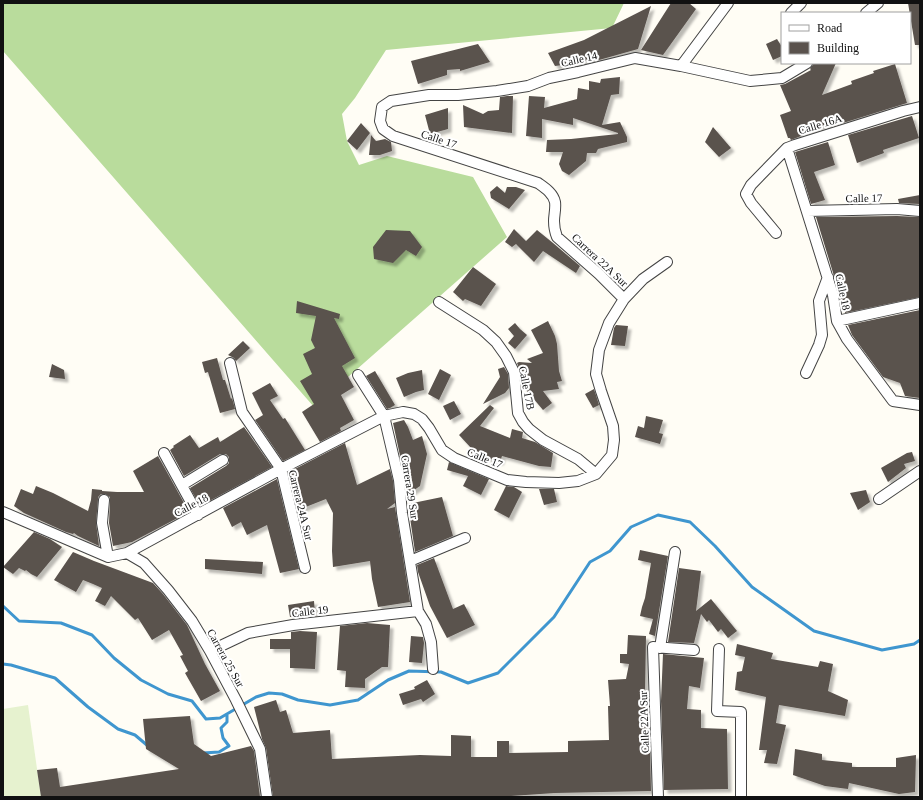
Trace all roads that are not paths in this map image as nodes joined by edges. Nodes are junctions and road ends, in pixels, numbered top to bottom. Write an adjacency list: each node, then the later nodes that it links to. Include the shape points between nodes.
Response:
1 (728, 3): 7 (street)
2 (802, 3): 4 (street)
3 (878, 3): 5 (street)
4 (792, 12)
5 (867, 12)
6 (805, 64): 7 (street, Calle 14, via 782,78 750,81)
7 (681, 66): 8 (street, Calle 14, via 635,58 549,78 528,86 458,95 430,94 391,101)
8 (382, 107): 11 (street, Calle 17, via 380,121 383,129 393,136 538,183)
9 (920, 107): 10 (street, Calle 16A)
10 (787, 148): 12 (street, Calle 18); 14 (street, Calle 16A, via 751,185 746,194)
11 (552, 196): 17 (street, Carrera 22A Sur, via 555,203 554,229 557,237 600,274)
12 (808, 211): 13 (street, Calle 17); 16 (street, Calle 18)
13 (920, 211)
14 (776, 233)
15 (667, 262): 17 (street, via 644,279)
16 (828, 277): 20 (street, Calle 18); 22 (street, via 819,302 822,335 820,345)
17 (624, 299): 30 (street, Carrera 22A Sur, via 610,323 599,350 596,374 613,426 614,440 612,455)
18 (439, 302): 30 (street, Calle 17B, via 483,330 506,356 514,372 518,412 529,429 543,440 578,459)
19 (920, 302): 20 (street)
20 (837, 321): 24 (street, Calle 18, via 847,339 893,401)
21 (230, 363): 28 (street, Carrera 24A Sur, via 242,412)
22 (806, 374)
23 (358, 375): 25 (street, Carrera 29 Sur)
24 (920, 405)
25 (384, 416): 28 (street, Calle 18); 30 (street, Calle 17, via 403,412 414,414 429,428 442,450 454,458 507,480 578,482); 40 (street, Carrera 29 Sur, via 399,480)
26 (164, 453): 31 (street)
27 (223, 460): 31 (street)
28 (281, 469): 35 (street, Calle 18); 41 (street, Carrera 24A Sur)
29 (920, 471): 32 (street)
30 (596, 474)
31 (182, 485): 35 (street)
32 (879, 499)
33 (104, 500): 39 (street, via 102,523)
34 (3, 512): 39 (street)
35 (198, 515): 38 (street, Calle 18)
36 (465, 538): 40 (street)
37 (675, 552): 43 (street, Calle 22A Sur)
38 (127, 553): 39 (street, Calle 18); 46 (street, Carrera 25 Sur, via 144,564 168,590 192,621)
39 (108, 557)
40 (410, 561): 42 (street, Carrera 29 Sur)
41 (305, 568)
42 (418, 611): 46 (street, Calle 19, via 293,625 248,634); 47 (street, Carrera 29 Sur, via 426,624 431,642)
43 (657, 647): 45 (street); 49 (street, Calle 22A Sur)
44 (719, 649): 50 (street, via 717,711 741,712)
45 (694, 650)
46 (210, 651): 48 (street, Carrera 25 Sur, via 260,749)
47 (433, 669)
48 (267, 797)
49 (658, 797)
50 (741, 797)

